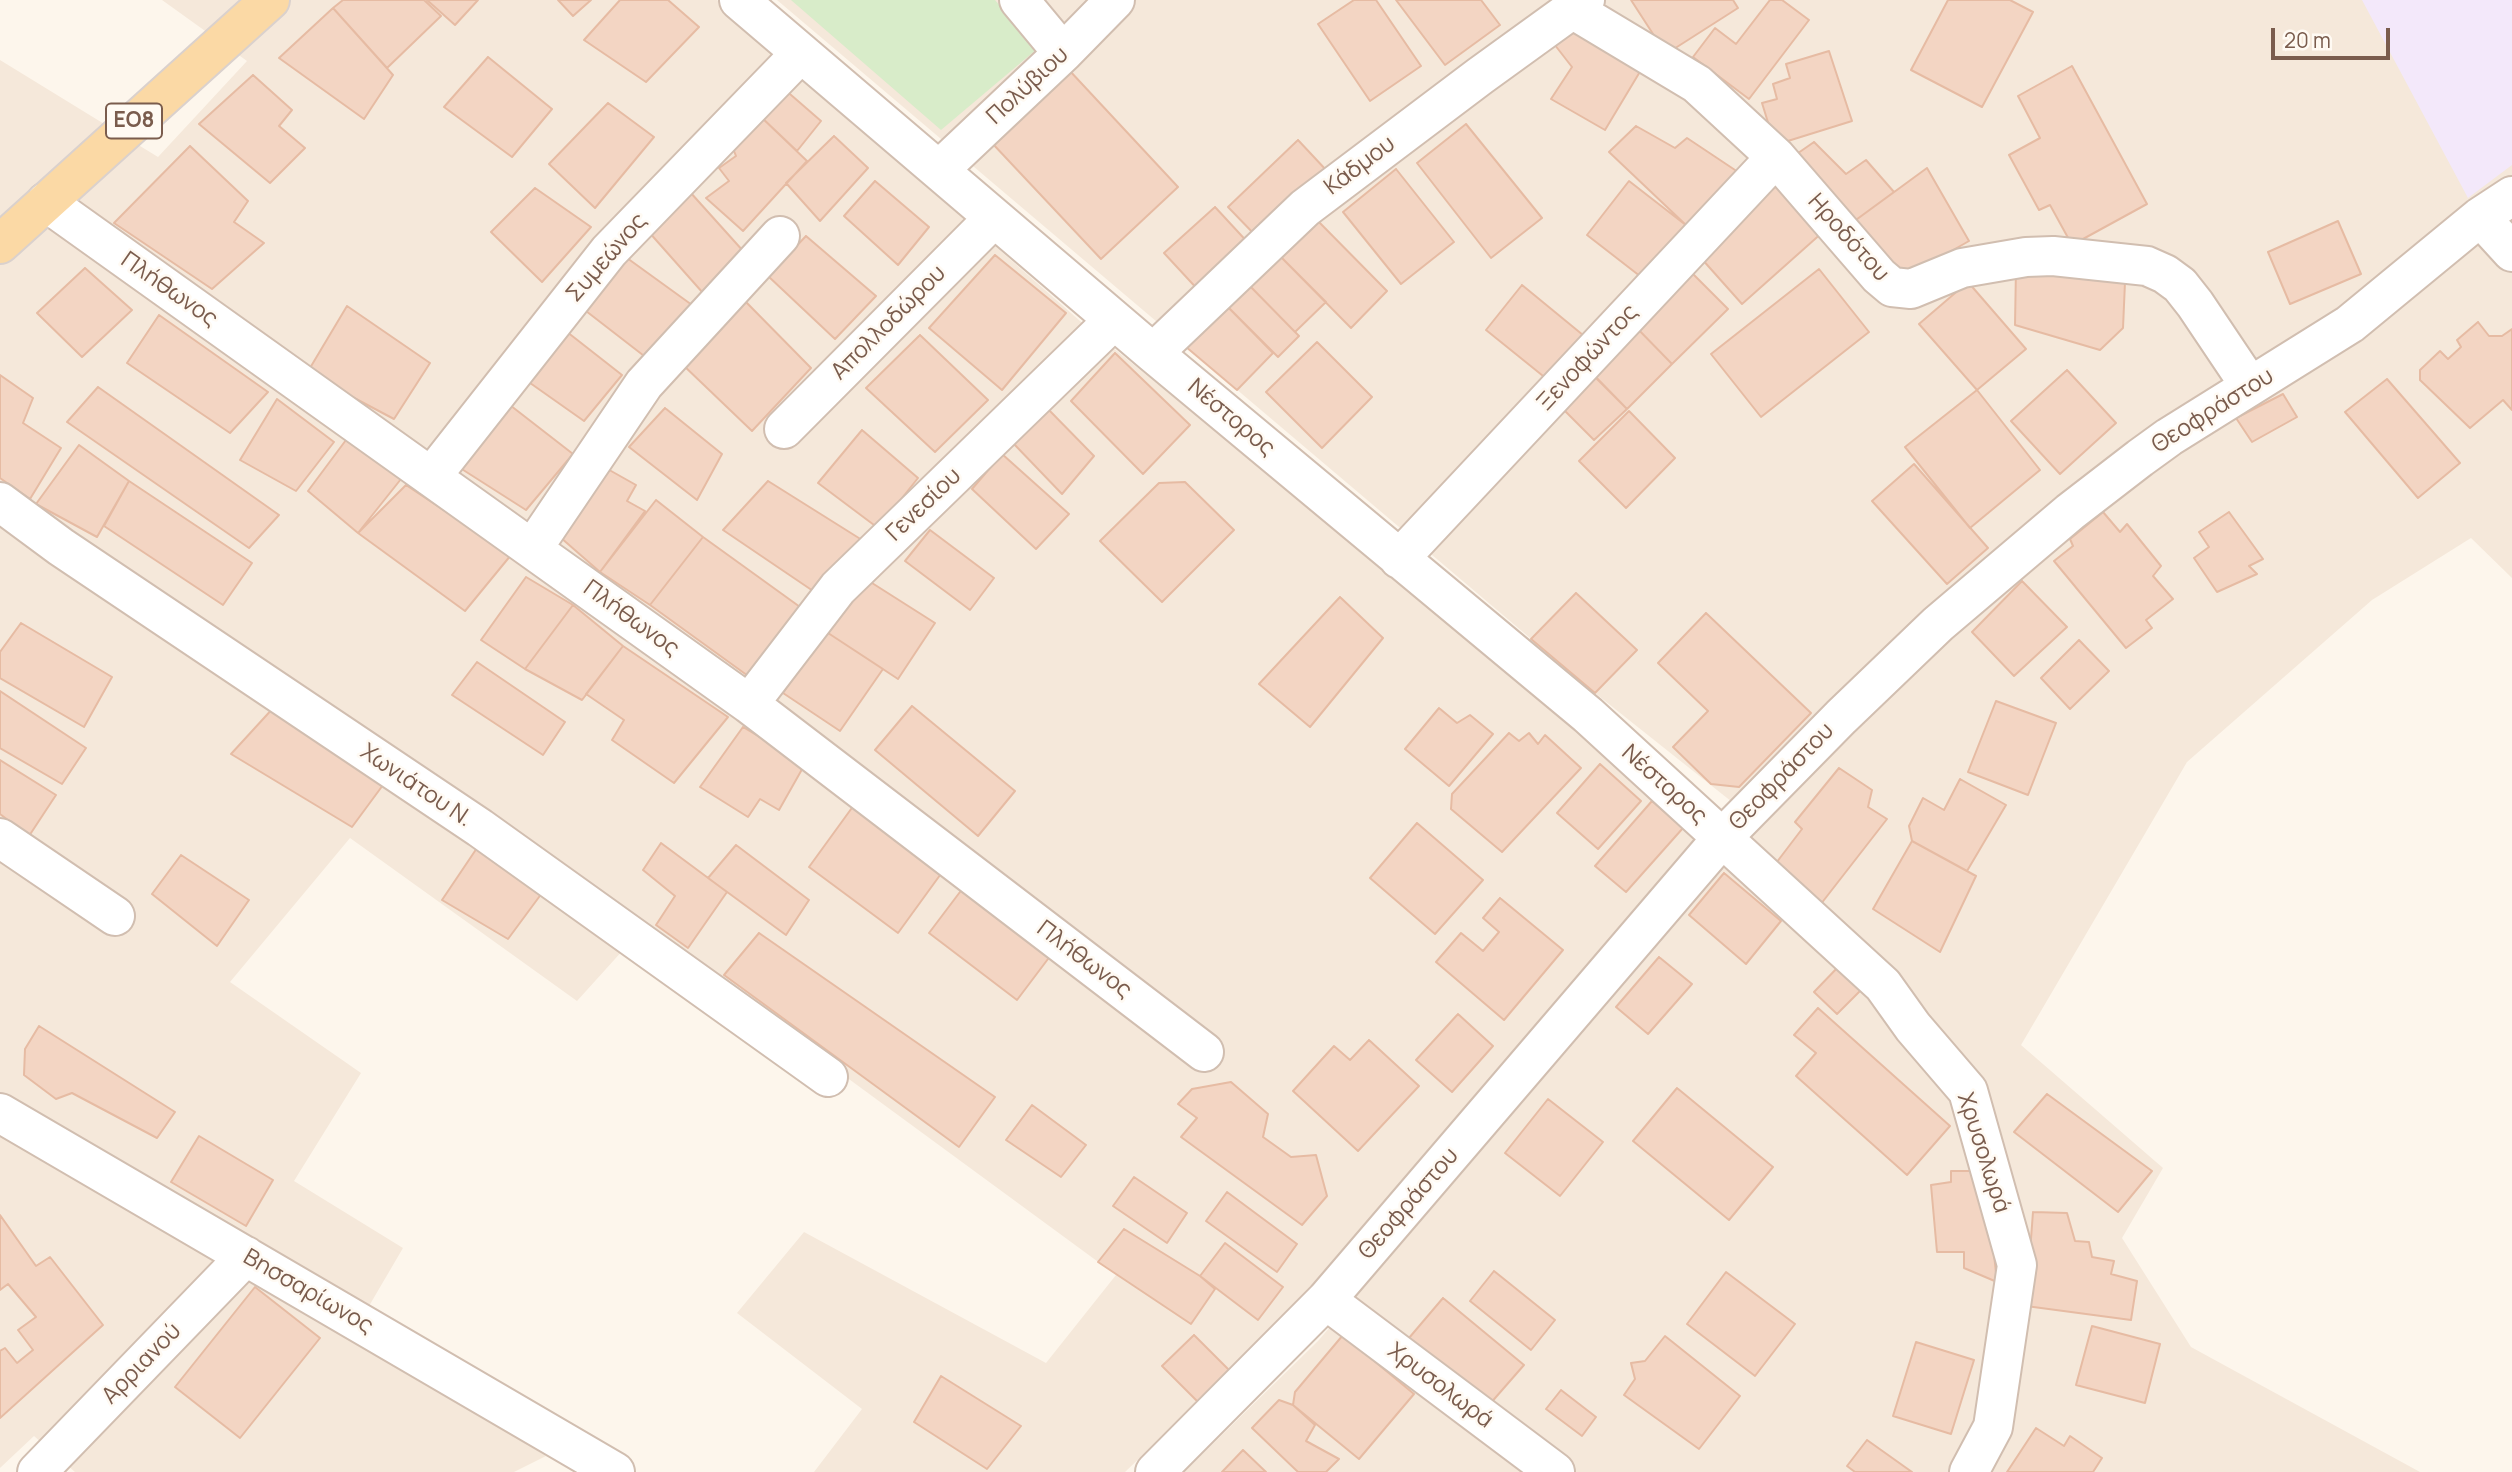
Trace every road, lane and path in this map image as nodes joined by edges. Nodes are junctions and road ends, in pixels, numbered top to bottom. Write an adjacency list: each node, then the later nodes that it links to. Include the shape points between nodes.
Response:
1 (270, 0): 11 (main road, ΕΟ8)
2 (739, 0): 7 (street, Νέστορος)
3 (1019, 0): 6 (street)
4 (1115, 0): 6 (street, Πολύβιου)
5 (1579, 5): 8 (street, Ηροδότου, via 1697,84); 18 (street, Κάδμου, via 1305,208)
6 (1063, 53): 9 (street, Πολύβιου)
7 (800, 54): 9 (street, Νέστορος); 21 (street, Συμεώνος, via 609,251)
8 (1776, 157): 19 (street, Ηροδότου, via 1892,287 1911,289 1962,268 2026,257 2147,266 2180,285); 24 (street, Ξενοφώντος)
9 (939, 170): 13 (street, Νέστορος)
10 (2512, 196): 12 (street, Θεοφράστου)
11 (46, 202): 15 (main road, ΕΟ8); 21 (street, Πλήθωνος)
12 (2480, 217): 16 (street); 19 (street, Θεοφράστου, via 2350,324)
13 (994, 218): 17 (street, Νέστορος); 20 (street, Απολλοδώρου)
14 (780, 236): 23 (street, via 645,384)
15 (0, 244)
16 (2512, 252)
17 (1114, 320): 18 (street, Νέστορος); 25 (street, Γενεσίου, via 838,588)
18 (1153, 353): 24 (street, Νέστορος)
19 (2250, 386): 27 (street, Θεοφράστου, via 2169,436 2070,512 1938,625)
20 (784, 429)
21 (431, 477): 23 (street, Πλήθωνος)
22 (0, 502): 30 (street, Χωνιάτου Ν., via 480,828)
23 (533, 548): 25 (street, Πλήθωνος)
24 (1399, 559): 27 (street, Νέστορος, via 1588,715)
25 (749, 704): 29 (street, Πλήθωνος)
26 (0, 838): 28 (street)
27 (1722, 838): 33 (street, Θεοφράστου); 38 (street, Χρυσολωρά, via 1883,985 1968,1091 2017,1265 1993,1427)
28 (115, 916)
29 (1204, 1052)
30 (828, 1077)
31 (6, 1126): 32 (street, Βησσαρίωνος)
32 (246, 1256): 34 (street, Αρριανού); 35 (street, Βησσαρίωνος)
33 (1326, 1300): 36 (street, Θεοφράστου); 37 (street, Χρυσολωρά)
34 (37, 1472)
35 (615, 1472)
36 (1155, 1472)
37 (1555, 1472)
38 (1969, 1472)

